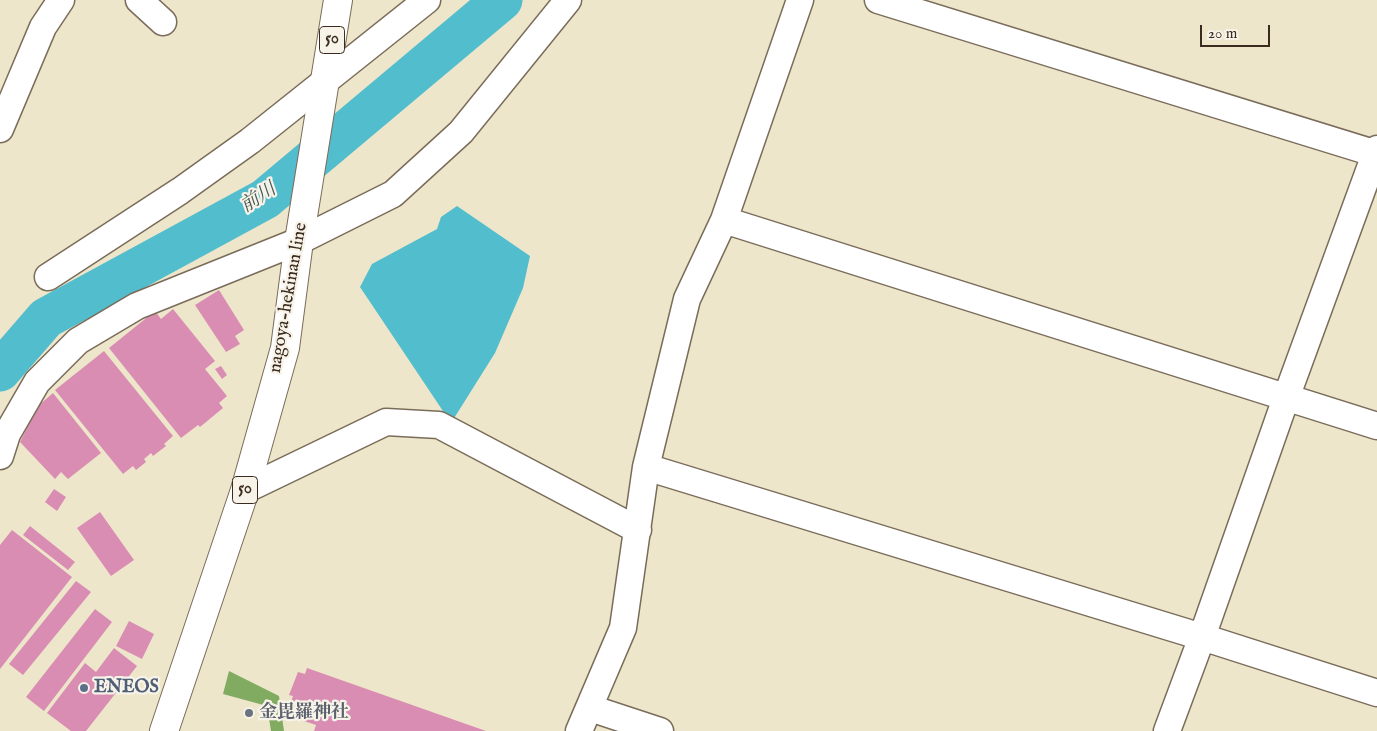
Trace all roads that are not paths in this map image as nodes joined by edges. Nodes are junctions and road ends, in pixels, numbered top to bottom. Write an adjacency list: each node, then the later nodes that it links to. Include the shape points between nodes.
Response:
1 (61, 0): 10 (street, via 43,26)
2 (139, 0): 8 (street)
3 (338, 0): 9 (main road, nagoya-hekinan line / 50)
4 (427, 0): 9 (street)
5 (800, 0): 12 (street)
6 (878, 0): 11 (street)
7 (563, 2): 13 (street, via 461,132 400,188)
8 (163, 22)
9 (326, 81): 13 (main road, nagoya-hekinan line / 50); 14 (street, via 188,185)
10 (0, 129)
11 (1376, 152): 15 (street)
12 (724, 220): 15 (street); 18 (street, via 687,299)
13 (299, 241): 17 (street, via 137,306 78,341 37,382 7,434); 19 (main road, nagoya-hekinan line / 50, via 284,348)
14 (48, 277)
15 (1286, 398): 16 (street); 21 (street)
16 (1377, 426)
17 (0, 456)
18 (646, 467): 20 (street); 21 (street)
19 (245, 490): 20 (street, via 386,422 439,425); 24 (main road, nagoya-hekinan line / 50)
20 (638, 530): 23 (street, via 622,628)
21 (1202, 637): 22 (street); 26 (street)
22 (1377, 693)
23 (584, 720): 25 (street)
24 (164, 731)
25 (660, 731)
26 (1167, 731)

